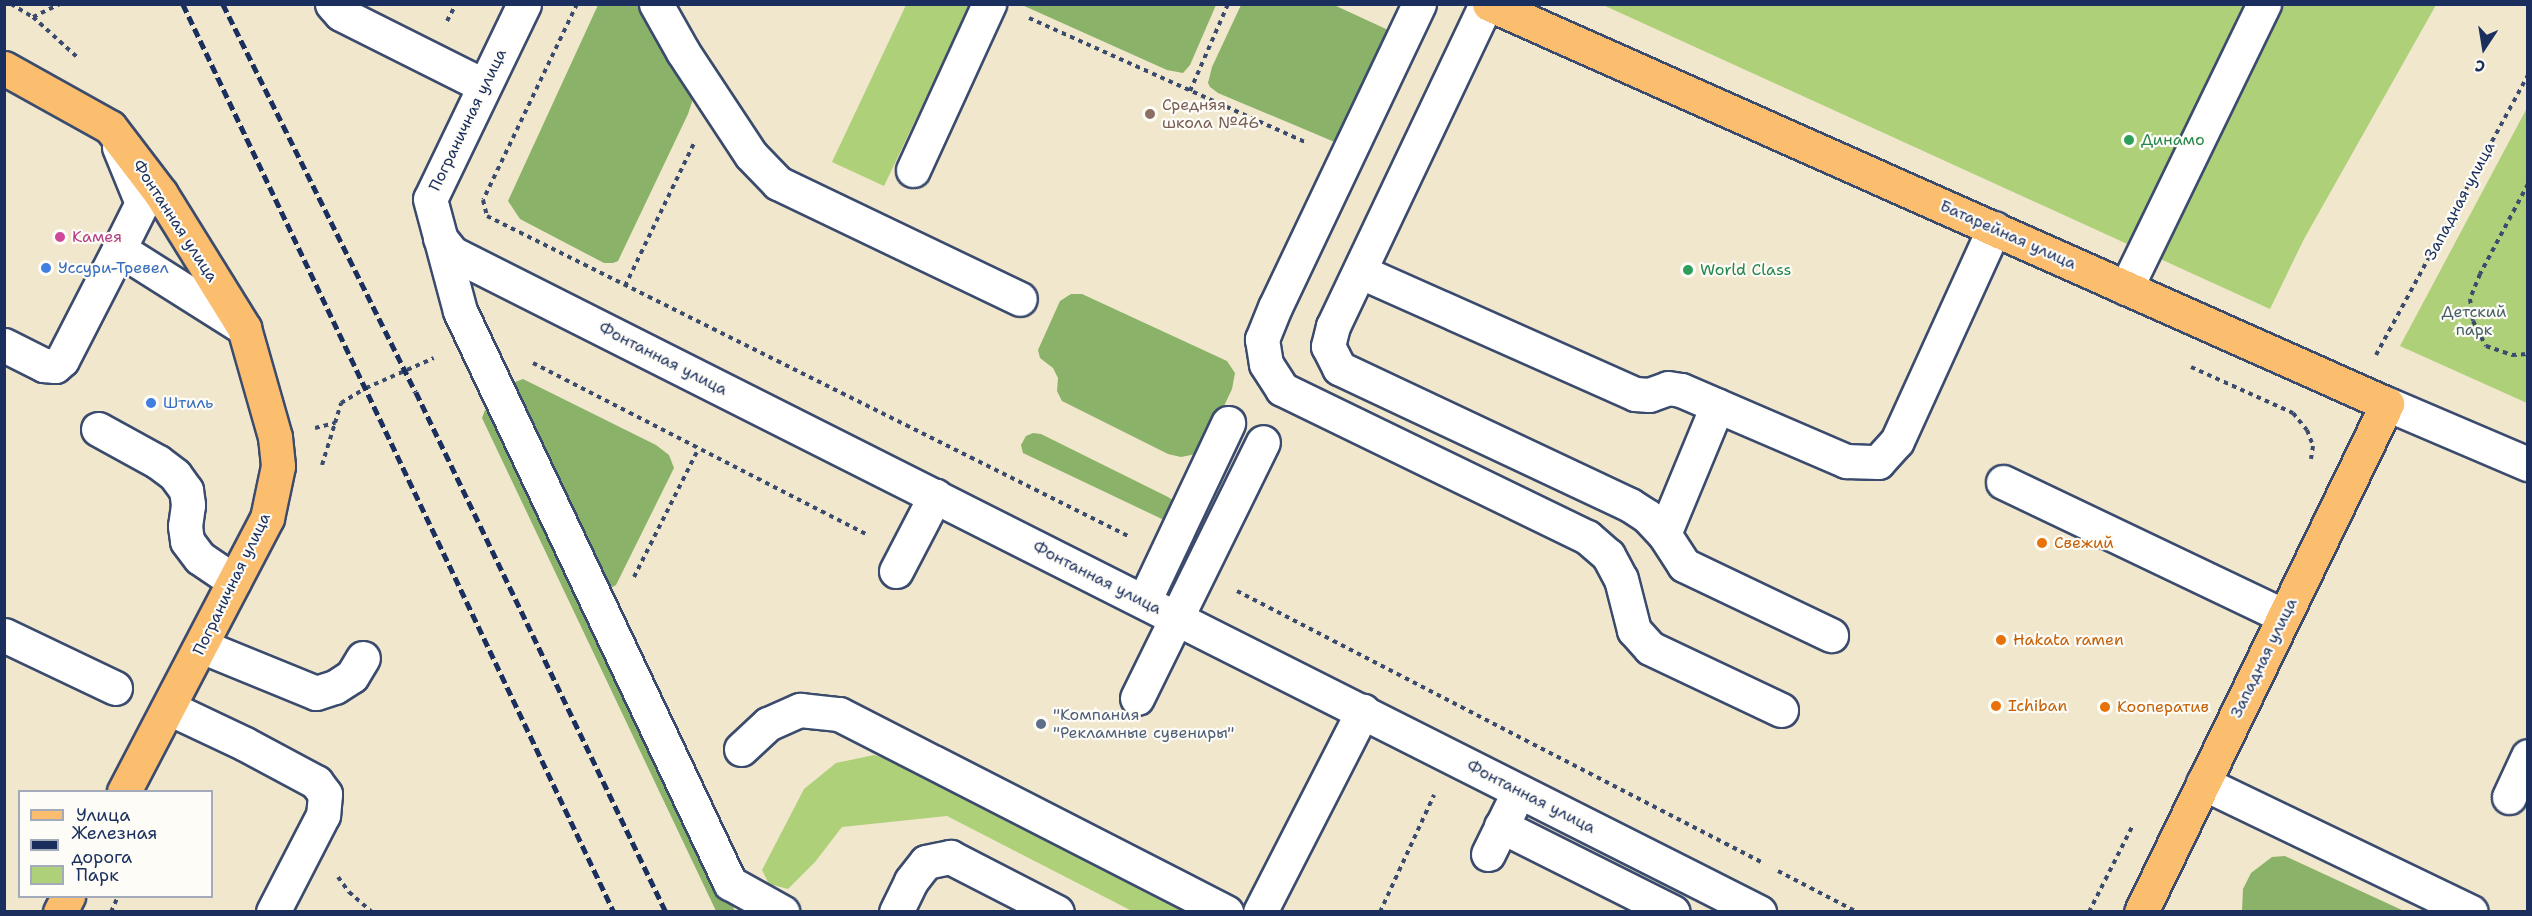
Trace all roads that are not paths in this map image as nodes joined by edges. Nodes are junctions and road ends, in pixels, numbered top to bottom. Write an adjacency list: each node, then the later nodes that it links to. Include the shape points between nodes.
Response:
1 (332, 4): 9 (street, via 341,14)
2 (524, 4): 9 (street, Пограничная улица)
3 (656, 4): 17 (street, via 751,155 778,183)
4 (989, 4): 11 (street)
5 (1419, 4): 41 (street, via 1262,339 1266,364 1282,388 1587,537 1608,555 1621,579 1634,630 1650,648)
6 (1487, 4): 12 (main road, Батарейная улица); 15 (street)
7 (2264, 4): 16 (street)
8 (4, 68): 10 (main road, Фонтанная улица)
9 (483, 85): 13 (street, Пограничная улица, via 430,199)
10 (110, 127): 14 (street, via 142,203); 18 (main road, Фонтанная улица, via 161,194)
11 (913, 170)
12 (1994, 228): 16 (main road, Батарейная улица); 21 (street, via 1897,441 1878,462 1846,461)
13 (440, 238): 27 (street, Фонтанная улица, via 452,253); 53 (street, Пограничная улица, via 460,311 474,343 730,883)
14 (119, 249): 18 (street); 19 (street, via 62,360 54,366 44,365)
15 (1360, 272): 21 (street, via 1635,394 1649,395 1668,388); 28 (street, via 1333,326 1328,346 1338,368 1630,505)
16 (2126, 288): 20 (main road, Батарейная улица)
17 (1020, 299)
18 (244, 328): 30 (main road, Пограничная улица, via 275,437 278,466 267,518)
19 (4, 345)
20 (2388, 404): 25 (street, Батарейная улица); 32 (main road, Западная улица)
21 (1716, 406): 28 (street)
22 (1228, 423): 31 (street)
23 (98, 429): 30 (street, via 175,475 186,490 189,505 187,541 200,558)
24 (1263, 442): 33 (street)
25 (2528, 464)
26 (2003, 482): 32 (street)
27 (935, 496): 29 (street); 31 (street, Фонтанная улица)
28 (1664, 534): 35 (street, via 1684,565)
29 (900, 562)
30 (234, 581): 36 (main road, Пограничная улица)
31 (1144, 601): 33 (street, Фонтанная улица)
32 (2284, 616): 45 (main road, Западная улица)
33 (1177, 618): 39 (street); 42 (street, Фонтанная улица)
34 (4, 635): 38 (street)
35 (1831, 635)
36 (201, 646): 37 (street, via 316,693 352,676); 40 (main road, Пограничная улица)
37 (363, 658)
38 (115, 688)
39 (1137, 698)
40 (169, 708): 46 (main road, Пограничная улица); 52 (street, via 316,782 325,794 323,815)
41 (1781, 710)
42 (1363, 711): 47 (street, Фонтанная улица); 57 (street, via 1341,773)
43 (741, 749): 56 (street, via 768,724 800,710 839,714)
44 (2528, 756): 48 (street)
45 (2204, 783): 50 (street); 60 (main road, Западная улица)
46 (125, 790)
47 (1519, 790): 58 (street, via 1495,840); 59 (street, Фонтанная улица)
48 (2509, 797)
49 (67, 898): 51 (main road)
50 (2461, 898)
51 (60, 912)
52 (273, 912)
53 (782, 912)
54 (896, 912): 55 (street, via 911,881 926,862 950,858)
55 (1057, 912)
56 (1226, 912)
57 (1260, 912)
58 (1673, 912)
59 (1759, 912)
60 (2141, 912)

